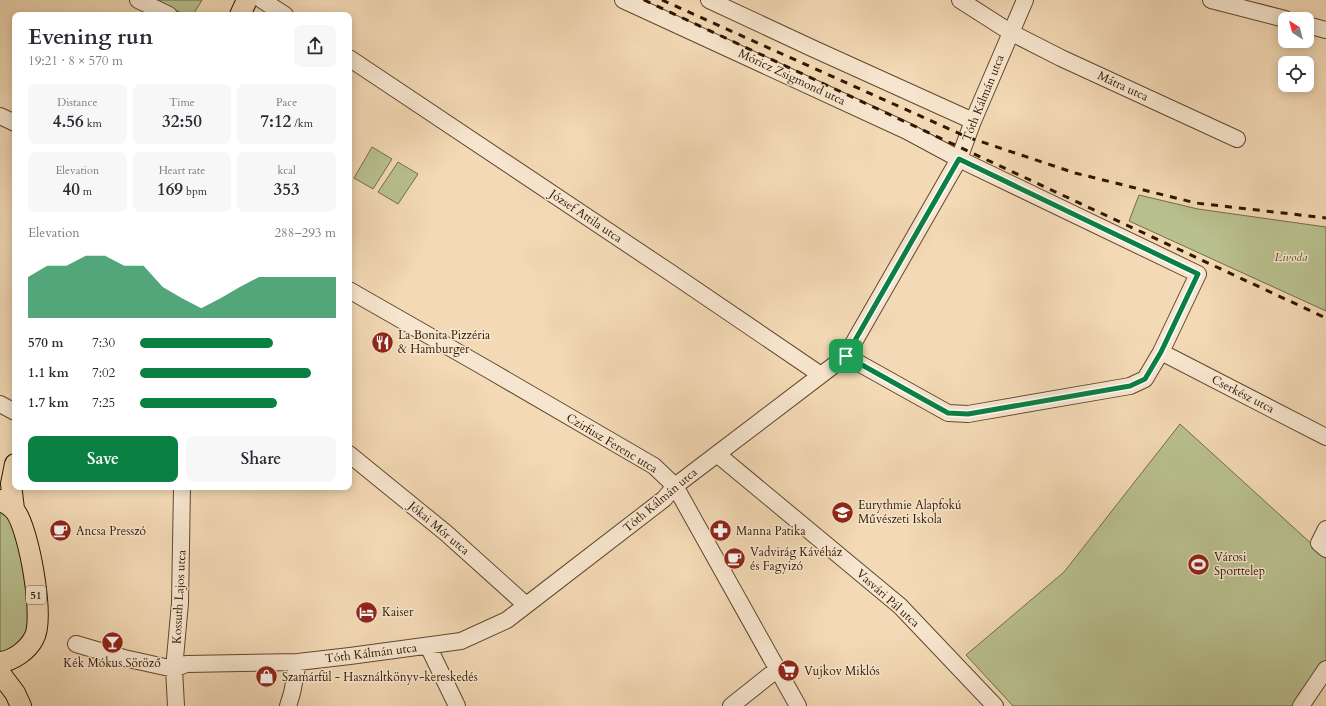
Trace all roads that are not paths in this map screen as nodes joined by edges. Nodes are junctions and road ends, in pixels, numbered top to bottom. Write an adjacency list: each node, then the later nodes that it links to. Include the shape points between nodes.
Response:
1 (138, 0): 9 (street)
2 (247, 0): 10 (main road)
3 (262, 0): 11 (street)
4 (623, 0): 21 (street, Móricz Zsigmond utca, via 907,131)
5 (709, 0): 18 (street)
6 (960, 0): 15 (street, Mátra utca)
7 (1025, 0): 15 (street, Tóth Kálmán utca)
8 (1211, 0): 12 (street)
9 (163, 12)
10 (241, 12)
11 (280, 12)
12 (1278, 17)
13 (1314, 27): 14 (street)
14 (1326, 30)
15 (1010, 32): 18 (street, Tóth Kálmán utca); 20 (street, Mátra utca)
16 (352, 60): 25 (street, József Attila utca)
17 (0, 116): 19 (street)
18 (973, 121): 21 (street, Tóth Kálmán utca)
19 (12, 122)
20 (1238, 139)
21 (959, 159): 23 (street, Móricz Zsigmond utca, via 1198,274); 24 (street, Tóth Kálmán utca)
22 (352, 292): 34 (street, Czirfusz Ferenc utca, via 654,466)
23 (1161, 352): 24 (street, via 1145,379 1130,386 968,414 948,413); 28 (street, Cserkész utca)
24 (846, 356): 25 (street, Tóth Kálmán utca)
25 (821, 375): 29 (street, Tóth Kálmán utca)
26 (0, 404): 27 (street)
27 (12, 410)
28 (1326, 437)
29 (717, 454): 34 (street, Tóth Kálmán utca); 54 (street, Vasvári Pál utca, via 900,606)
30 (352, 456): 39 (street, Jókai Mór utca, via 446,533)
31 (12, 468): 33 (main road)
32 (12, 479): 36 (main road)
33 (0, 481)
34 (676, 486): 39 (street, Tóth Kálmán utca, via 664,499); 46 (street, Czirfusz Ferenc utca)
35 (182, 490): 44 (street, Kossuth Lajos utca, via 180,603)
36 (7, 505): 42 (main road, 51, via 24,528 32,559 38,621 35,638)
37 (1326, 529): 38 (street, via 1319,543)
38 (1326, 549)
39 (526, 605): 41 (street, Tóth Kálmán utca, via 507,620 461,641)
40 (76, 644): 44 (street, Tóth Kálmán utca)
41 (428, 646): 43 (street, Tóth Kálmán utca); 51 (street)
42 (8, 659): 48 (main road, 51, via 15,663)
43 (298, 662): 44 (street, Tóth Kálmán utca, via 186,664); 50 (street)
44 (174, 669): 49 (street, Kossuth Lajos utca)
45 (1326, 669): 55 (street)
46 (777, 671): 52 (street); 53 (street, Czirfusz Ferenc utca)
47 (0, 673): 48 (main road, 51)
48 (18, 699)
49 (176, 706)
50 (288, 706)
51 (456, 706)
52 (731, 706)
53 (798, 706)
54 (995, 706)
55 (1301, 706)

